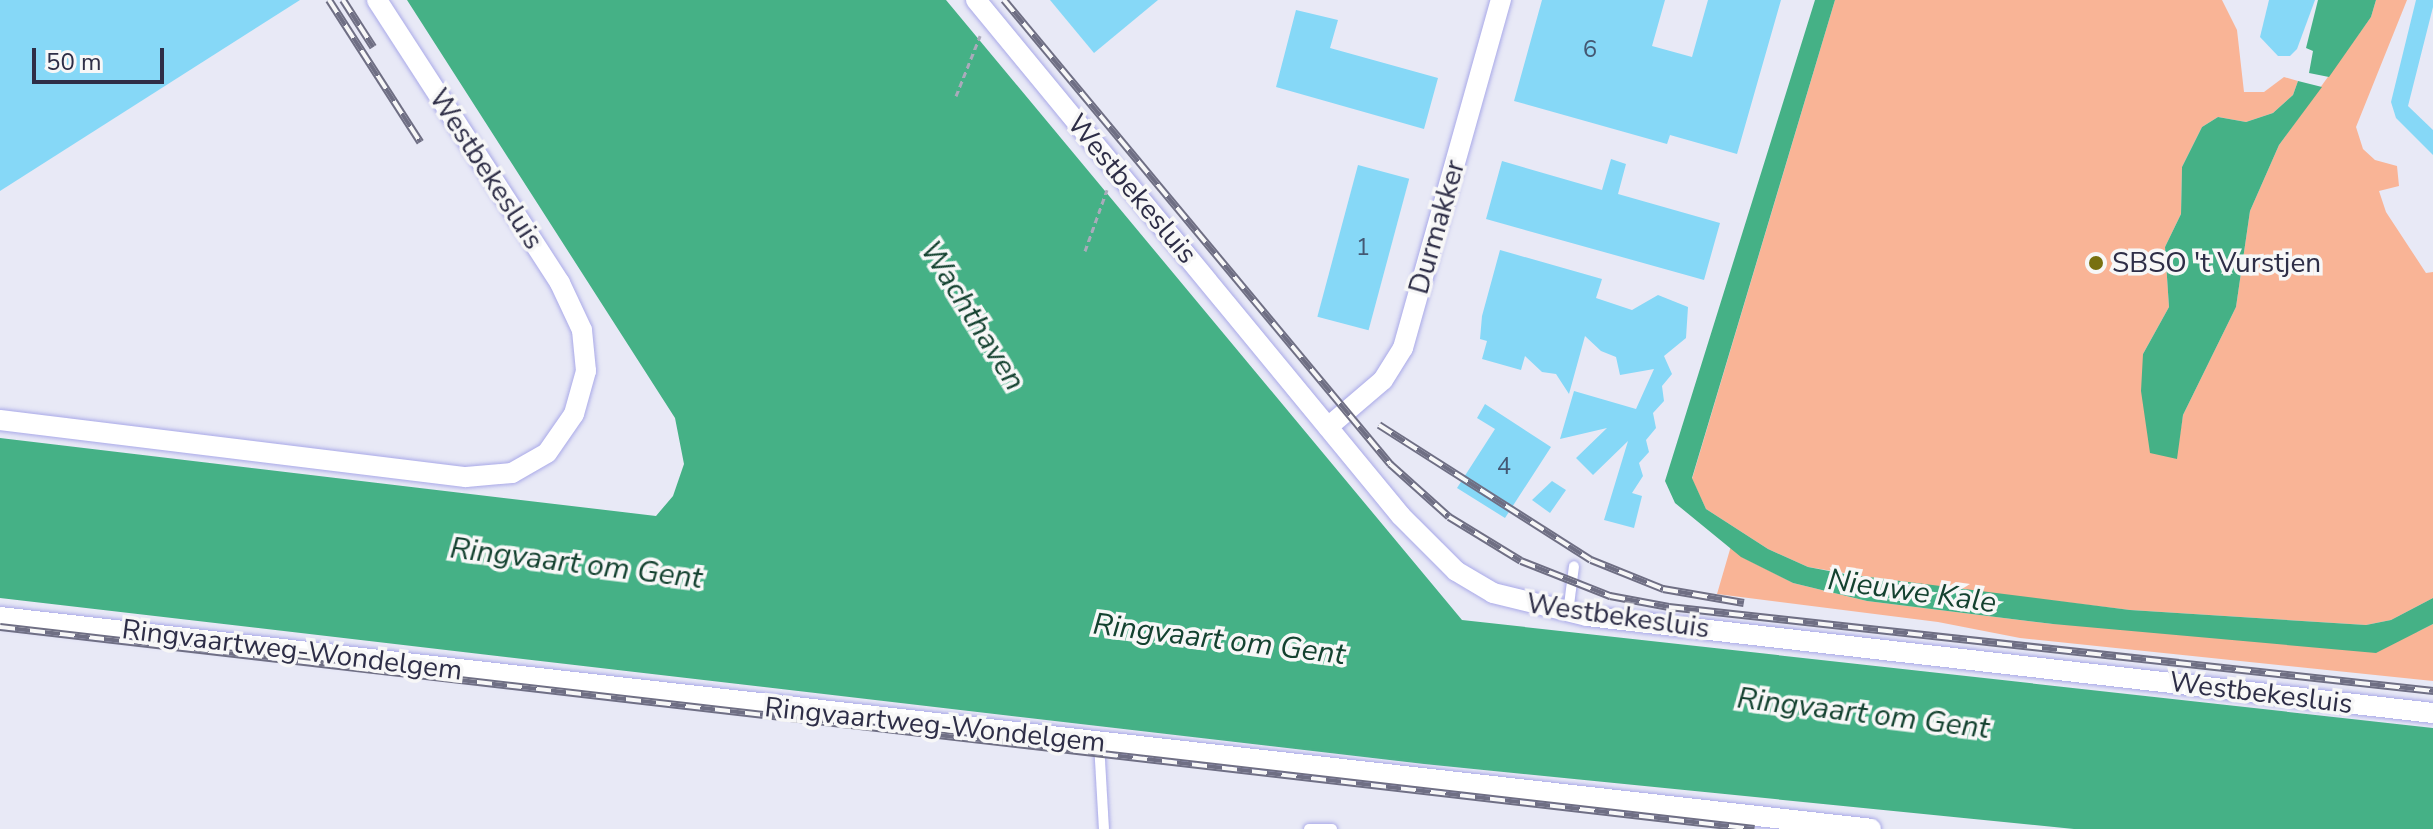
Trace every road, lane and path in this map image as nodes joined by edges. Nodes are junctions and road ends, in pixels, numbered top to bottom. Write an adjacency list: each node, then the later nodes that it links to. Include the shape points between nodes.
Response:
1 (377, 0): 8 (street, Westbekesluis, via 560,283 582,330 586,371 574,414 561,436 539,459 512,473 466,477)
2 (976, 0): 9 (street, Westbekesluis)
3 (1501, 0): 9 (street, Durmakker, via 1403,348 1383,380)
4 (984, 26): 5 (path)
5 (956, 96)
6 (1109, 184): 7 (path)
7 (1085, 251)
8 (0, 420)
9 (1328, 427): 11 (street, Westbekesluis, via 1420,538 1456,571 1512,600)
10 (1574, 566): 11 (lane)
11 (1568, 613): 13 (street, Westbekesluis)
12 (0, 617): 14 (street, Ringvaartweg-Wondelgem)
13 (2433, 713)
14 (1099, 743): 15 (lane); 18 (street, Ringvaartweg-Wondelgem)
15 (1104, 829)
16 (1309, 829): 17 (lane)
17 (1332, 829)
18 (1871, 829)

